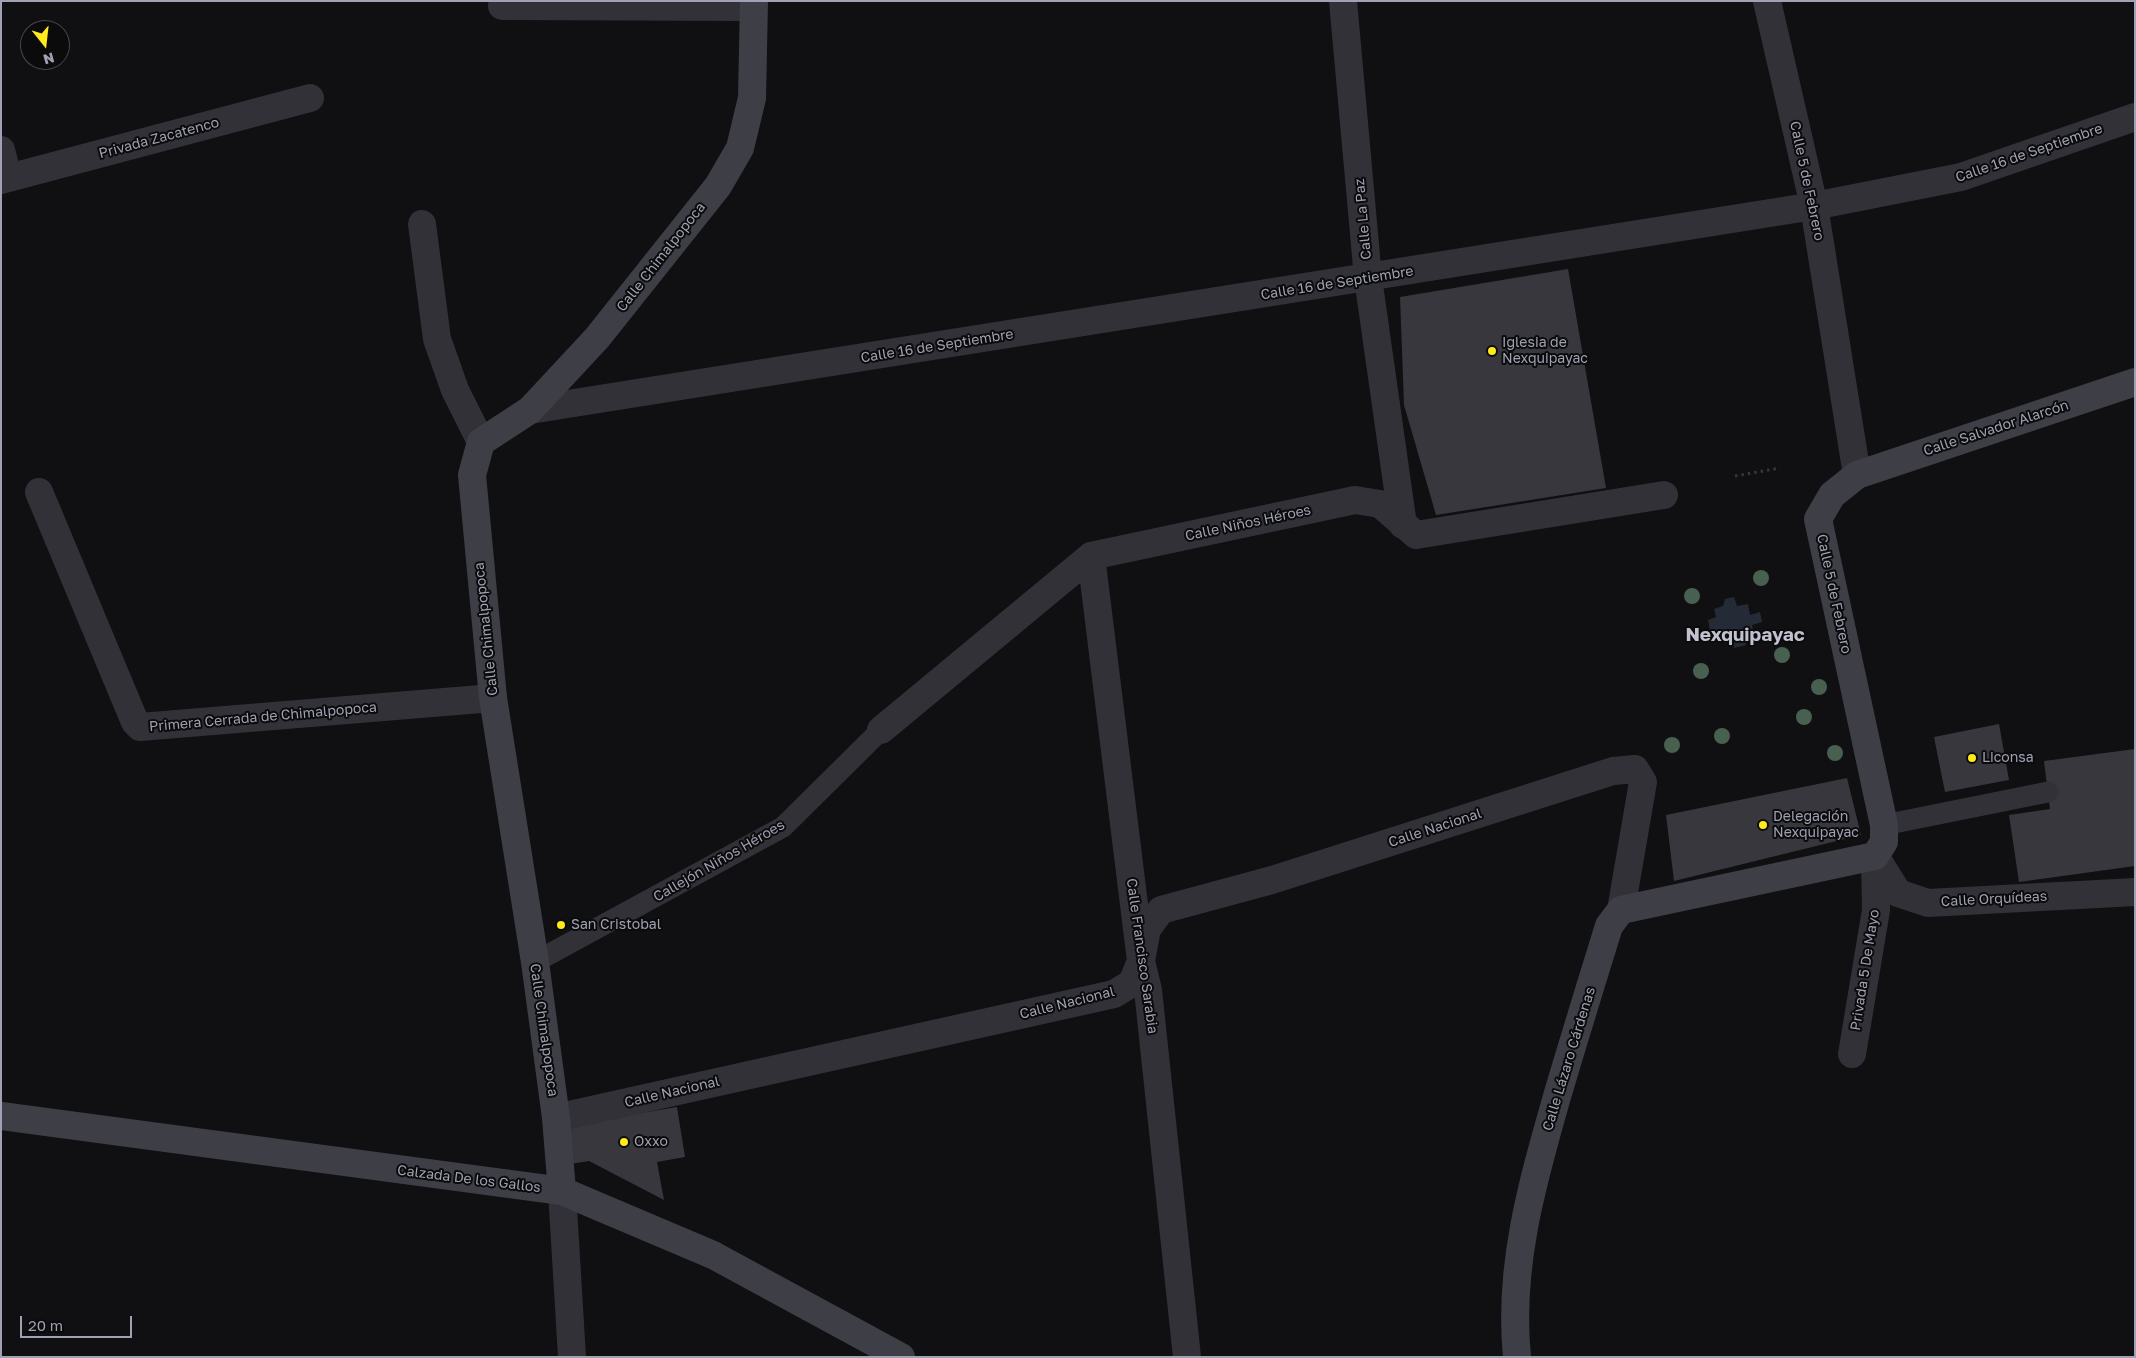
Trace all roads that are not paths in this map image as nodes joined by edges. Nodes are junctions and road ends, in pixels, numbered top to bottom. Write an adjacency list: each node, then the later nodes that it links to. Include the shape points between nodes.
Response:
1 (1344, 1): 11 (street, Calle La Paz)
2 (1767, 1): 9 (street, Calle 5 de Febrero)
3 (754, 4): 4 (street); 13 (main road, Calle Chimalpopoca, via 752,98 740,148 718,186 603,331)
4 (502, 6)
5 (310, 98): 8 (street, Privada Zacatenco)
6 (2135, 117): 9 (street, Calle 16 de Septiembre, via 1961,177)
7 (1, 150): 8 (street, Privada Zacatenco)
8 (4, 179)
9 (1814, 206): 11 (street, Calle 16 de Septiembre); 15 (street, Calle 5 de Febrero)
10 (422, 224): 14 (street, via 437,339 455,390)
11 (1368, 278): 13 (street, Calle 16 de Septiembre); 18 (street, Calle La Paz)
12 (2135, 382): 15 (main road, Calle Salvador Alarcón)
13 (530, 410): 14 (main road, Calle Chimalpopoca)
14 (481, 442): 20 (main road, Calle Chimalpopoca, via 472,474)
15 (1857, 474): 24 (main road, Calle 5 de Febrero, via 1832,495 1818,520)
16 (39, 492): 20 (street, Primera Cerrada de Chimalpopoca, via 135,722 140,727)
17 (1664, 495): 18 (street, Calle Niños Héroes, via 1416,535)
18 (1403, 525): 19 (street, Calle Niños Héroes, via 1380,504 1355,500)
19 (1091, 556): 21 (street, Calle Niños Héroes); 28 (street, Calle Francisco Sarabia)
20 (493, 698): 29 (main road, Calle Chimalpopoca)
21 (881, 730): 29 (lane, Callejón Niños Héroes, via 782,827)
22 (1635, 769): 27 (street, Calle Lázaro Cárdenas, via 1643,782); 28 (street, Calle Nacional, via 1613,771 1272,880 1161,910 1147,929)
23 (2048, 792): 24 (lane)
24 (1884, 825): 25 (main road, Calle 5 de Febrero, via 1884,842)
25 (1875, 856): 26 (street, Calle Orquídeas, via 1898,892 1928,903); 27 (main road); 30 (street, Privada 5 De Mayo, via 1876,910)
26 (2135, 892)
27 (1621, 910): 37 (main road, Calle Lázaro Cárdenas, via 1609,926 1532,1182 1518,1260 1514,1324)
28 (1142, 960): 32 (street, Calle Nacional, via 1132,983 1114,994); 36 (street, Calle Francisco Sarabia, via 1148,990)
29 (536, 962): 32 (main road, Calle Chimalpopoca)
30 (1852, 1054)
31 (1, 1116): 33 (main road, Calzada De los Gallos)
32 (556, 1118): 33 (main road, Calle Chimalpopoca)
33 (562, 1191): 34 (street, Calle Chimalpopoca); 35 (main road, Calzada De los Gallos, via 713,1255)
34 (572, 1357)
35 (901, 1357)
36 (1188, 1357)
37 (1517, 1357)

